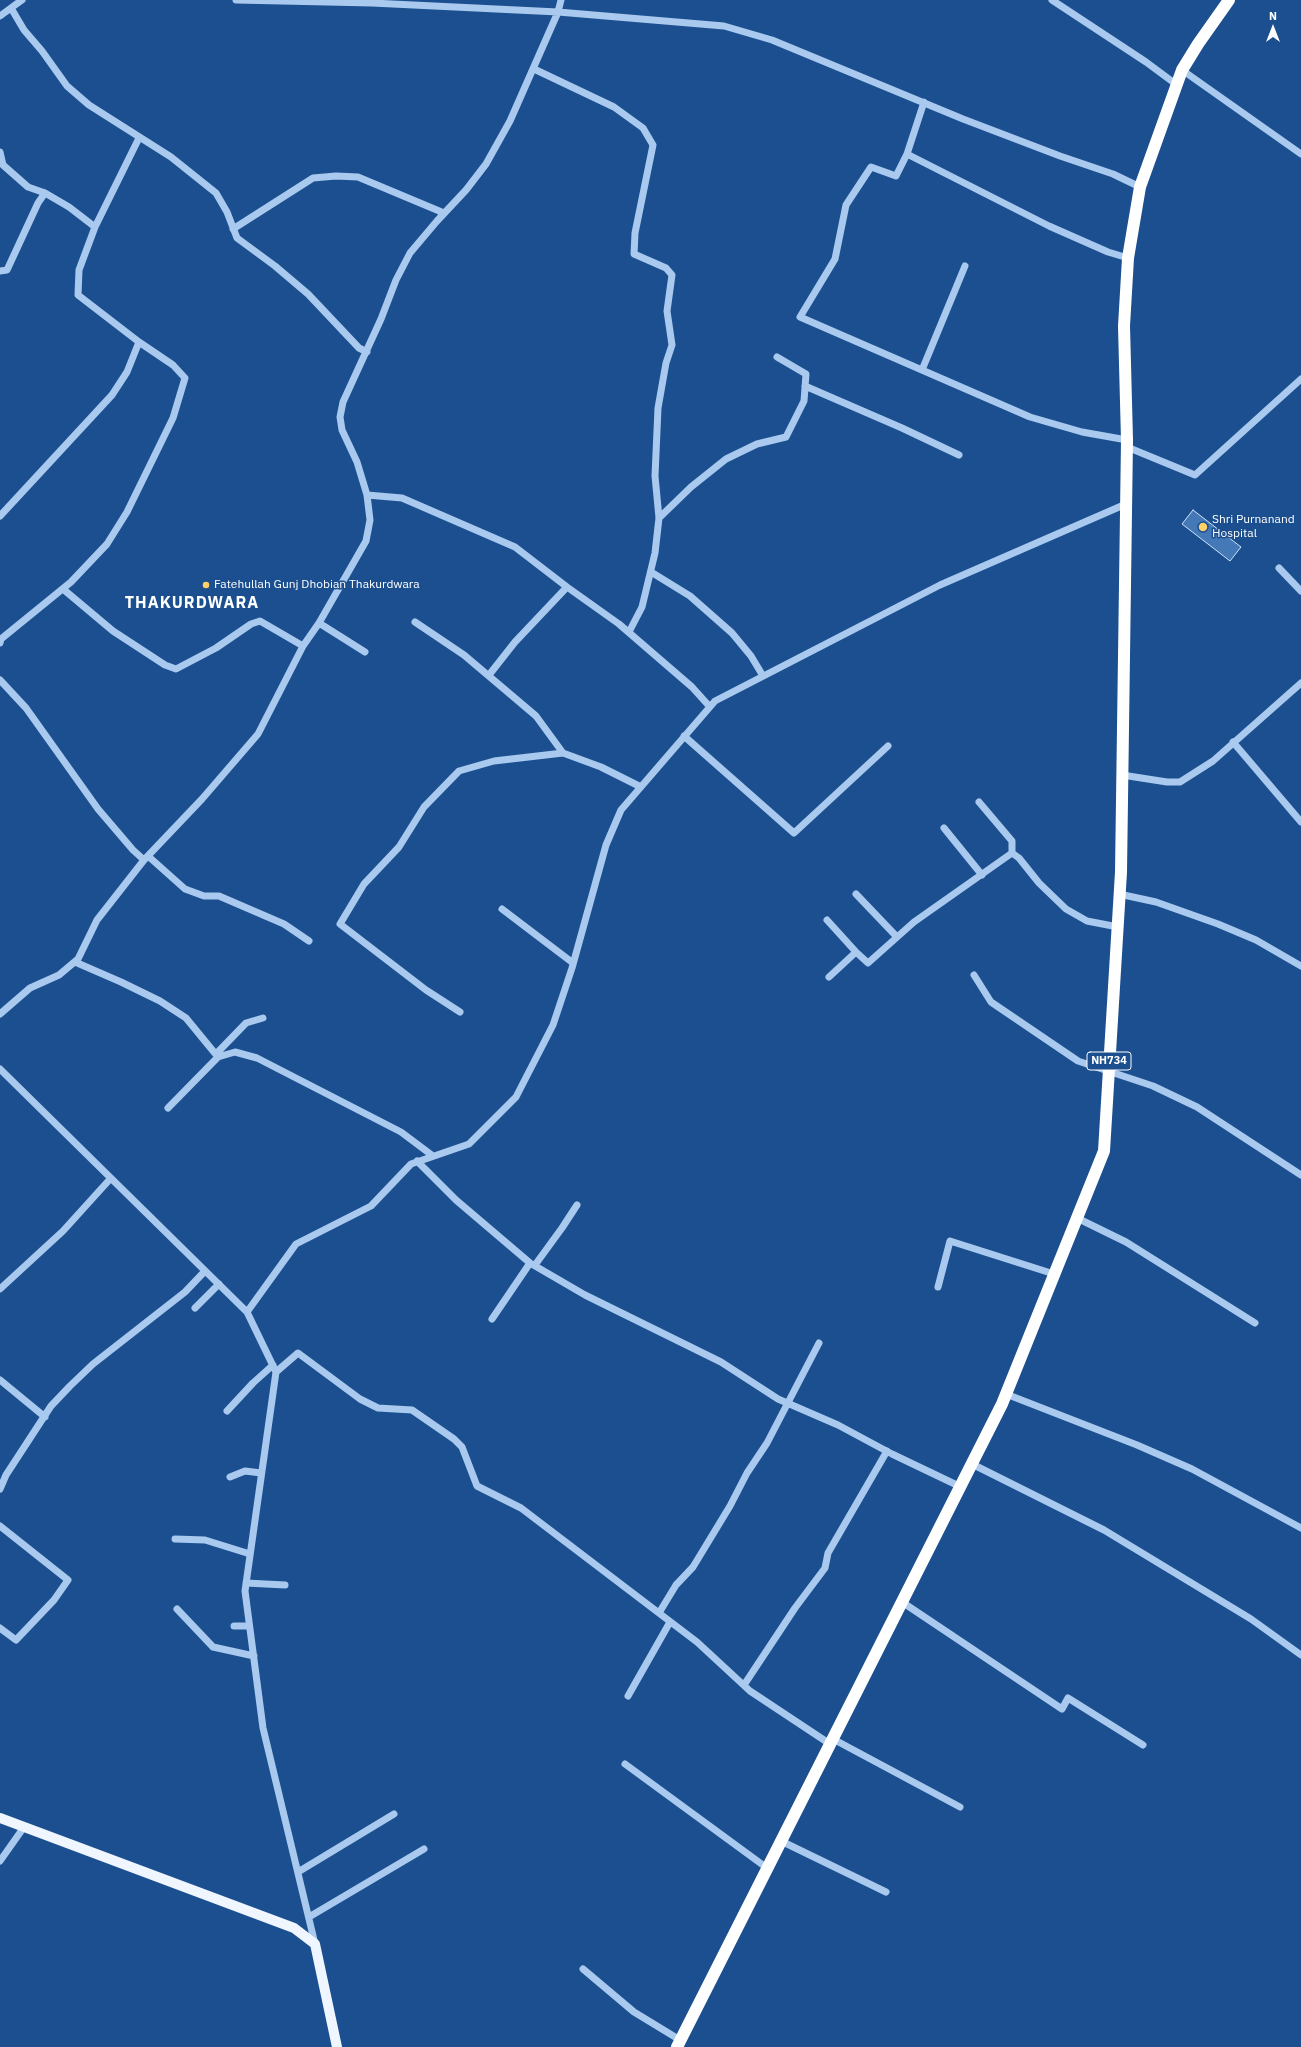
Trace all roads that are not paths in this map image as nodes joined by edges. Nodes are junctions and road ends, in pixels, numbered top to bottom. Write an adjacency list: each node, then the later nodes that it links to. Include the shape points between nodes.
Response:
1 (22, 0): 7 (street)
2 (236, 0): 6 (street)
3 (561, 0): 8 (street)
4 (1052, 0): 12 (street)
5 (1229, 0): 11 (highway, NH734)
6 (320, 2): 8 (street)
7 (11, 8): 9 (street); 14 (street, via 24,30 67,86 89,105)
8 (558, 12): 10 (street); 13 (street, via 724,26 772,40)
9 (0, 16)
10 (534, 69): 20 (street, via 510,121 486,164); 37 (street, via 614,107 643,128 654,145 635,233 634,254 666,268 672,275 667,311 672,346 666,363 655,441)
11 (1182, 70): 12 (highway, NH734); 17 (street)
12 (1177, 85): 18 (highway, NH734)
13 (924, 102): 16 (street); 18 (street, via 1060,156 1113,174)
14 (139, 138): 21 (street); 22 (street, via 171,157 216,192)
15 (0, 152): 19 (street, via 4,165 28,187)
16 (907, 154): 23 (street, via 1049,226); 29 (street, via 896,176 871,167 846,205 835,260 800,317)
17 (1301, 154)
18 (1140, 187): 23 (highway, NH734)
19 (45, 193): 21 (street); 25 (street, via 7,270)
20 (444, 213): 22 (street, via 358,177 336,176 313,178); 27 (street, via 410,253 396,280)
21 (95, 227): 26 (street, via 79,270 78,295)
22 (233, 229): 27 (street, via 237,238 308,294 359,348)
23 (1128, 258): 32 (highway, NH734, via 1124,326)
24 (965, 266): 29 (street)
25 (0, 271)
26 (139, 342): 36 (street, via 127,372 112,395); 42 (street, via 173,365 185,378 180,397 173,418 123,519 107,544)
27 (367, 352): 34 (street, via 344,402 340,417 342,430)
28 (777, 357): 31 (street, via 806,374)
29 (922, 370): 32 (street, via 1030,417)
30 (1301, 378): 32 (street, via 1195,475)
31 (805, 386): 33 (street); 37 (street, via 804,401 786,437 757,444 726,459 691,487)
32 (1127, 444): 35 (highway, NH734)
33 (959, 455)
34 (367, 495): 40 (street, via 402,498 515,548); 44 (street, via 370,520 366,541)
35 (1126, 504): 50 (street, via 940,585); 58 (highway, NH734)
36 (0, 516)
37 (659, 518): 39 (street)
38 (1279, 568): 41 (street)
39 (651, 572): 45 (street, via 642,607); 50 (street, via 690,596 732,633)
40 (567, 587): 45 (street); 49 (street, via 515,642)
41 (1300, 588)
42 (63, 589): 46 (street); 47 (street, via 112,631 165,665 176,669 260,621)
43 (415, 622): 49 (street)
44 (319, 623): 47 (street); 48 (street)
45 (629, 632): 53 (street, via 692,687)
46 (0, 640)
47 (303, 646): 64 (street, via 258,734 202,799)
48 (364, 652)
49 (489, 675): 57 (street, via 536,716)
50 (763, 676): 53 (street, via 715,701)
51 (0, 680): 64 (street, via 26,708 98,809 133,850)
52 (1301, 683): 55 (street)
53 (710, 707): 54 (street)
54 (684, 736): 56 (street, via 794,833); 59 (street)
55 (1233, 742): 58 (street, via 1213,760 1180,782); 61 (street)
56 (888, 746)
57 (563, 753): 59 (street); 79 (street, via 494,761 459,771 424,807 399,847 364,884 340,924)
58 (1122, 775): 67 (highway, NH734)
59 (641, 787): 75 (street, via 621,810 606,845)
60 (979, 802): 63 (street, via 1012,841)
61 (1301, 822)
62 (944, 828): 65 (street)
63 (1012, 853): 65 (street); 70 (street, via 1066,909 1087,921)
64 (146, 858): 72 (street, via 185,889 204,896 225,898 284,924); 74 (street, via 97,920)
65 (982, 875): 71 (street, via 914,922)
66 (856, 894): 71 (street)
67 (1120, 894): 70 (highway, NH734); 76 (street, via 1156,902 1218,924 1256,940)
68 (502, 909): 75 (street)
69 (827, 920): 73 (street)
70 (1118, 927): 84 (highway, NH734)
71 (897, 937): 73 (street, via 868,963)
72 (309, 941)
73 (856, 952): 78 (street)
74 (75, 962): 80 (street, via 59,975 30,988); 82 (street, via 160,1001 186,1018)
75 (573, 963): 86 (street, via 553,1025 516,1097 470,1144)
76 (1301, 966)
77 (974, 975): 84 (street, via 991,1002 1078,1061)
78 (829, 977)
79 (460, 1012)
80 (0, 1014)
81 (263, 1018): 82 (street, via 246,1023)
82 (217, 1056): 85 (street); 86 (street, via 235,1052 257,1058 401,1132)
83 (0, 1069): 89 (street)
84 (1109, 1071): 88 (street, via 1153,1086 1197,1107); 91 (highway, NH734, via 1104,1151)
85 (168, 1108)
86 (433, 1156): 87 (street)
87 (417, 1162): 92 (street, via 456,1200); 99 (street, via 411,1164 371,1206 296,1244)
88 (1301, 1175)
89 (111, 1178): 93 (street); 97 (street, via 63,1231)
90 (577, 1205): 92 (street, via 562,1228)
91 (1077, 1218): 94 (highway, NH734); 101 (street, via 1126,1242)
92 (532, 1264): 100 (street); 106 (street, via 585,1295 721,1362)
93 (205, 1271): 95 (street); 108 (street, via 185,1292 93,1364 51,1406)
94 (1054, 1274): 96 (street, via 950,1241); 105 (highway, NH734)
95 (219, 1284): 98 (street); 99 (street)
96 (938, 1287)
97 (0, 1289)
98 (195, 1308)
99 (247, 1312): 103 (street)
100 (492, 1319)
101 (1255, 1323)
102 (819, 1343): 106 (street)
103 (274, 1368): 107 (street, via 252,1383); 111 (street); 123 (street, via 298,1353 366,1402 378,1408 412,1410 462,1447 477,1486 521,1508)
104 (0, 1380): 108 (street)
105 (1006, 1394): 110 (highway, NH734); 116 (street, via 1192,1469)
106 (788, 1404): 109 (street, via 838,1425); 123 (street, via 693,1567 676,1585)
107 (227, 1411)
108 (45, 1417): 114 (street, via 6,1475)
109 (887, 1451): 113 (street); 130 (street, via 828,1553 825,1568)
110 (972, 1464): 113 (highway, NH734); 128 (street, via 1104,1530 1251,1619)
111 (261, 1473): 112 (street, via 245,1471); 118 (street)
112 (230, 1477)
113 (961, 1487): 121 (highway, NH734)
114 (0, 1489)
115 (0, 1526): 127 (street, via 68,1580 54,1600 16,1640)
116 (1301, 1528)
117 (175, 1538): 118 (street, via 205,1540)
118 (250, 1554): 119 (street)
119 (246, 1583): 120 (street); 126 (street)
120 (285, 1585)
121 (902, 1602): 132 (highway, NH734); 133 (street, via 1062,1709 1068,1698)
122 (177, 1609): 129 (street, via 213,1647)
123 (659, 1613): 124 (street)
124 (670, 1622): 130 (street, via 697,1642); 131 (street)
125 (234, 1626): 126 (street)
126 (249, 1626): 129 (street)
127 (0, 1628)
128 (1301, 1655)
129 (254, 1656): 143 (street, via 263,1728)
130 (744, 1685): 132 (street)
131 (628, 1696)
132 (831, 1742): 135 (street); 139 (highway, NH734)
133 (1143, 1745)
134 (625, 1764): 142 (street)
135 (960, 1807)
136 (394, 1814): 143 (street)
137 (0, 1818): 138 (main road)
138 (24, 1827): 141 (street); 146 (main road, via 294,1928)
139 (781, 1841): 142 (highway, NH734); 144 (street)
140 (424, 1849): 145 (street)
141 (0, 1861)
142 (767, 1868): 148 (highway, NH734)
143 (298, 1872): 145 (street)
144 (886, 1892)
145 (309, 1917): 146 (street)
146 (315, 1944): 149 (main road)
147 (583, 1969): 148 (street, via 634,2012)
148 (678, 2043)
149 (337, 2047)

